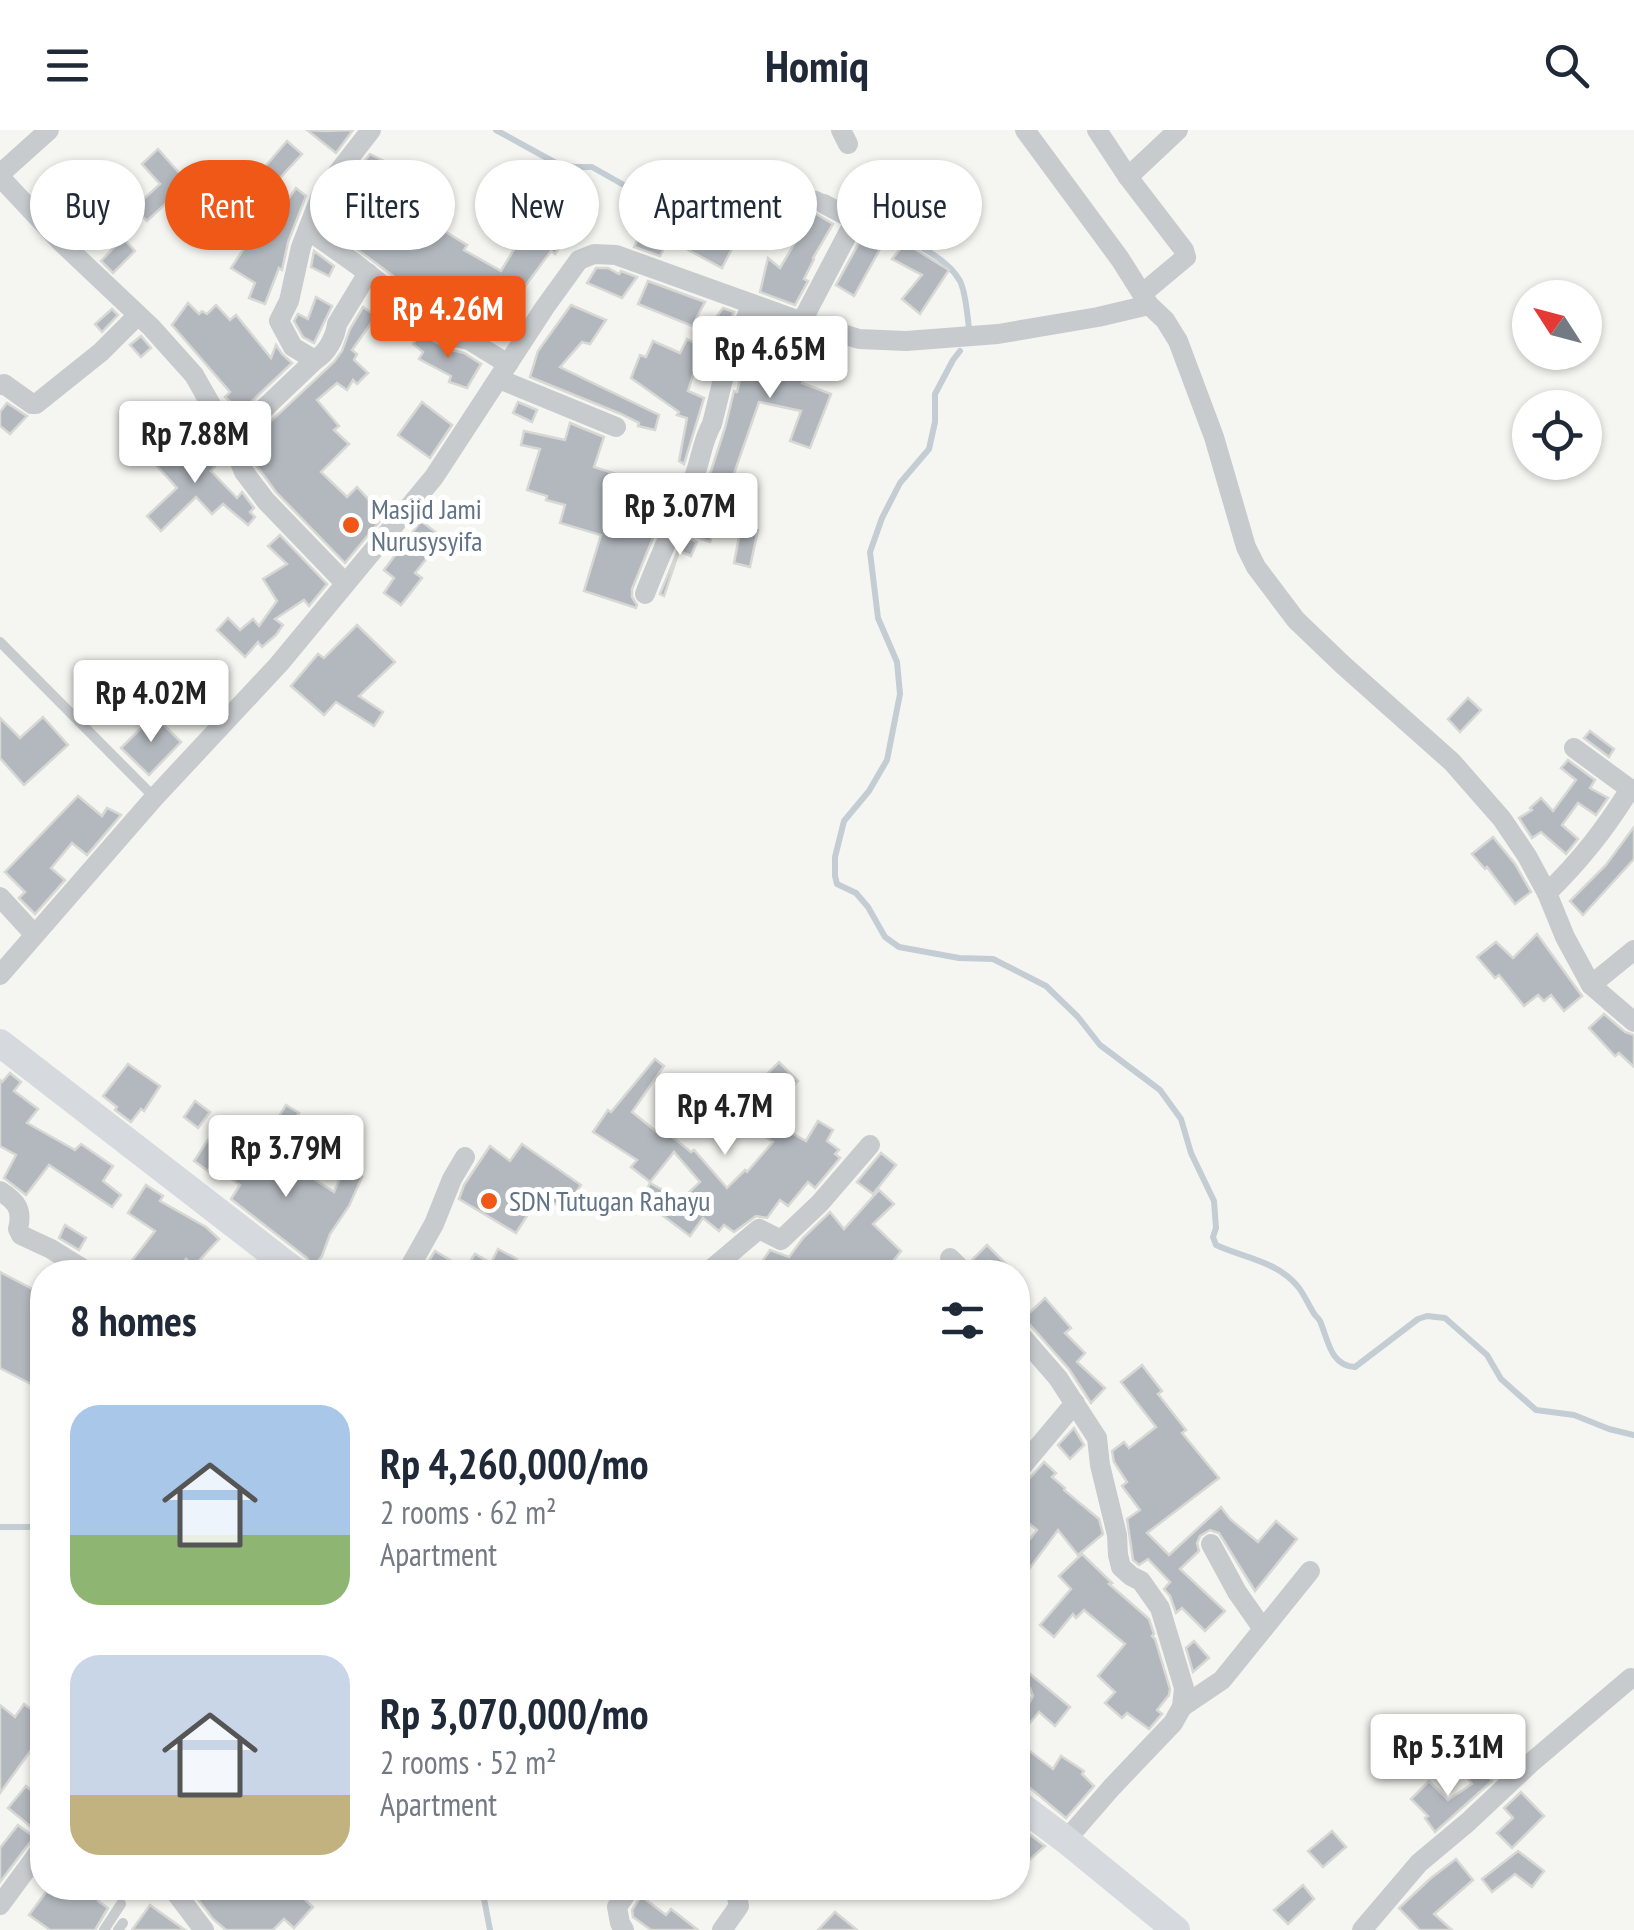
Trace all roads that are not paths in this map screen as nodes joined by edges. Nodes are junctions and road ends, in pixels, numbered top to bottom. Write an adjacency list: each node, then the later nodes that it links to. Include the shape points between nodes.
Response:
1 (49, 130): 6 (street)
2 (371, 130): 10 (street, via 322,193)
3 (1025, 130): 13 (street)
4 (1098, 130): 7 (street)
5 (1178, 130): 7 (street)
6 (0, 175): 15 (street)
7 (1128, 177): 13 (street, via 1186,257)
8 (824, 204): 9 (street)
9 (837, 211)
10 (308, 230): 12 (street); 17 (street, via 278,320 293,346)
11 (839, 250): 16 (street)
12 (368, 273): 17 (street); 18 (street, via 429,322 469,340)
13 (1146, 299): 16 (street, via 1098,317 906,341 859,339); 28 (street, via 1178,340 1246,547 1262,576 1296,620 1452,762 1512,831)
14 (752, 304): 16 (street); 18 (street, via 616,255 594,254 568,274); 23 (street, via 727,363 696,474)
15 (137, 316): 19 (street, via 36,404); 21 (street, via 194,375)
16 (802, 321)
17 (314, 360): 21 (street)
18 (504, 372): 20 (street); 22 (street, via 434,477)
19 (0, 384)
20 (616, 428)
21 (232, 440): 22 (street, via 244,472 266,501)
22 (344, 583): 27 (street)
23 (645, 594)
24 (0, 642): 27 (lane)
25 (1574, 748): 26 (street)
26 (1632, 790): 28 (street)
27 (154, 798): 30 (street)
28 (1547, 893): 33 (street)
29 (0, 898): 30 (street)
30 (34, 934): 32 (street)
31 (1634, 950): 33 (street)
32 (0, 975)
33 (1591, 985): 34 (street)
34 (1634, 1022)
35 (0, 1044): 40 (main road)
36 (870, 1145): 42 (street, via 781,1240 759,1229)
37 (465, 1156): 41 (street)
38 (0, 1191): 39 (street, via 20,1208 21,1235)
39 (69, 1260)
40 (280, 1260)
41 (414, 1260)
42 (722, 1260)
43 (1030, 1346): 44 (street)
44 (1074, 1402): 45 (street); 50 (street, via 1097,1438 1122,1567 1160,1608 1180,1669)
45 (1030, 1456)
46 (1211, 1544): 48 (street)
47 (1310, 1571): 48 (street)
48 (1263, 1629): 50 (street, via 1222,1680)
49 (1631, 1678): 64 (street, via 1419,1863)
50 (1182, 1706): 52 (street)
51 (1030, 1813): 52 (main road)
52 (1066, 1840): 59 (main road)
53 (30, 1864): 58 (street)
54 (181, 1900): 61 (street)
55 (622, 1900): 62 (street)
56 (738, 1900): 63 (street)
57 (121, 1904): 60 (lane)
58 (0, 1905)
59 (1174, 1929)
60 (104, 1930)
61 (204, 1930)
62 (624, 1930)
63 (722, 1930)
64 (1362, 1930)

